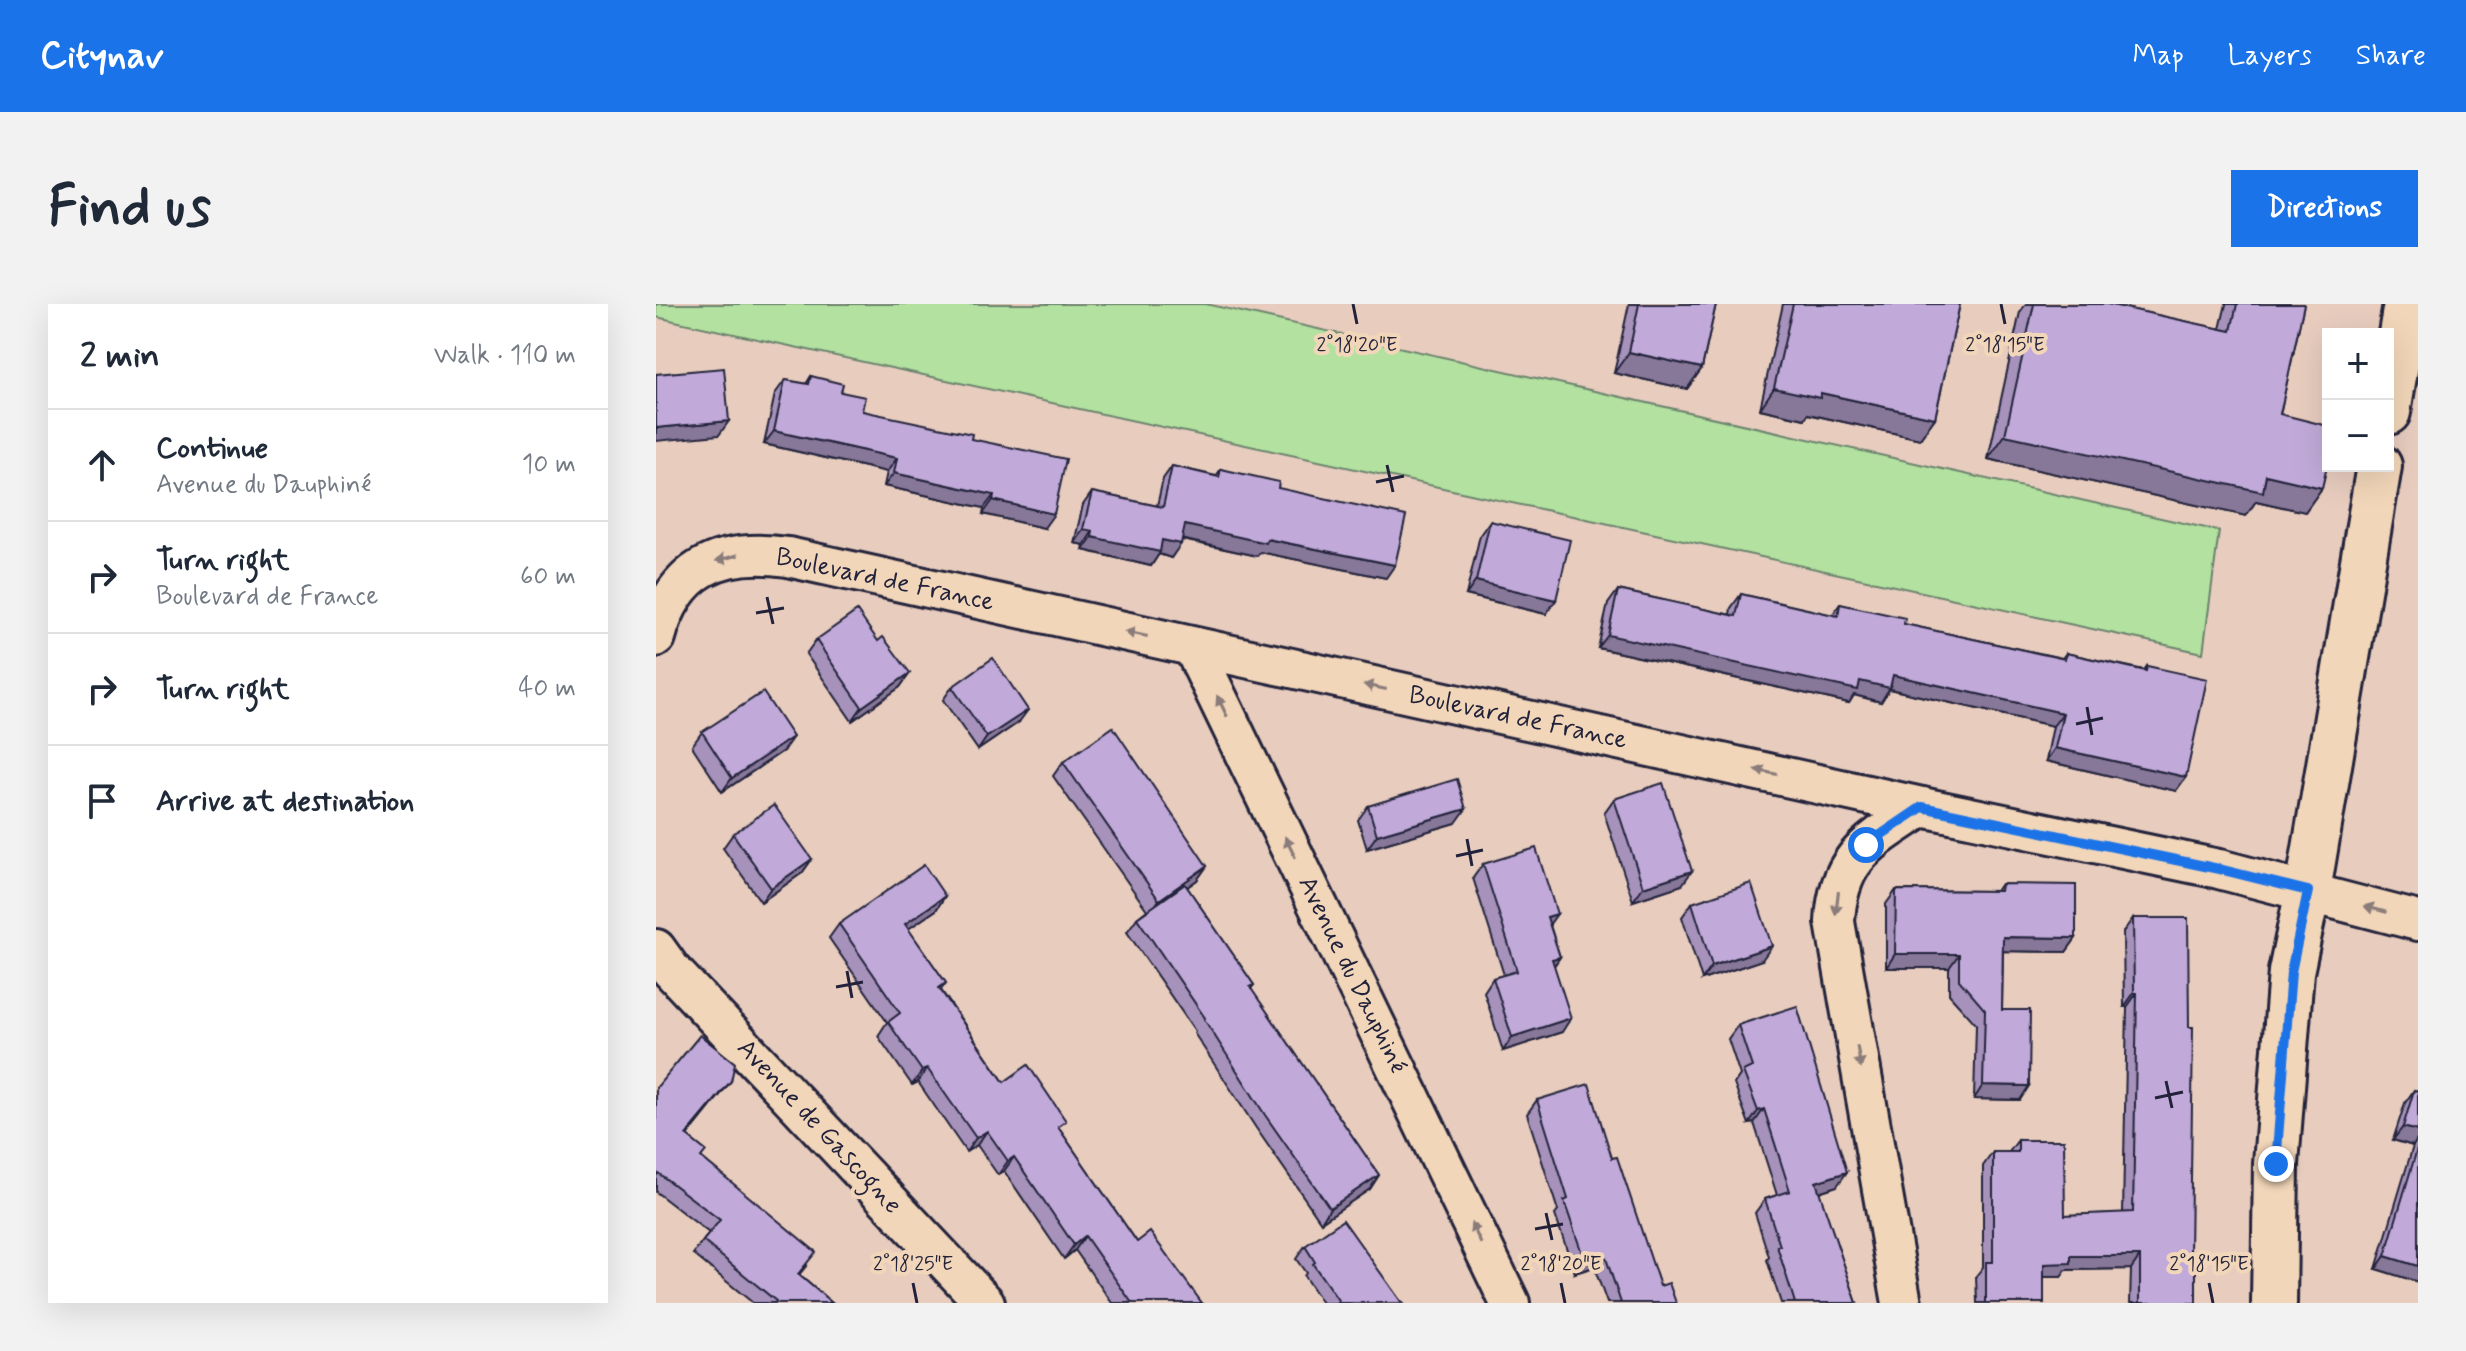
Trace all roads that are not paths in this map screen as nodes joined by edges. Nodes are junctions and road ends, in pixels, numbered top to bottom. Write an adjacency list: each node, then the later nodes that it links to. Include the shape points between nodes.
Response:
1 (2406, 304): 2 (street)
2 (2390, 400)
3 (2378, 472): 7 (street)
4 (656, 637): 5 (street, Boulevard de France, one-way to 4, via 766,554 723,558 698,570 667,603)
5 (1193, 647): 6 (street, Boulevard de France, one-way to 5); 11 (street, Avenue du Dauphiné, one-way to 5)
6 (1922, 807): 7 (street, Boulevard de France); 12 (street, one-way to 12, via 1866,845 1836,896 1838,937)
7 (2308, 891): 8 (street, Boulevard de France, one-way to 7); 13 (street, via 2291,972 2276,1164)
8 (2418, 921)
9 (656, 949): 10 (street, Avenue de Gascogne)
10 (985, 1303)
11 (1510, 1303)
12 (1902, 1303)
13 (2274, 1303)

